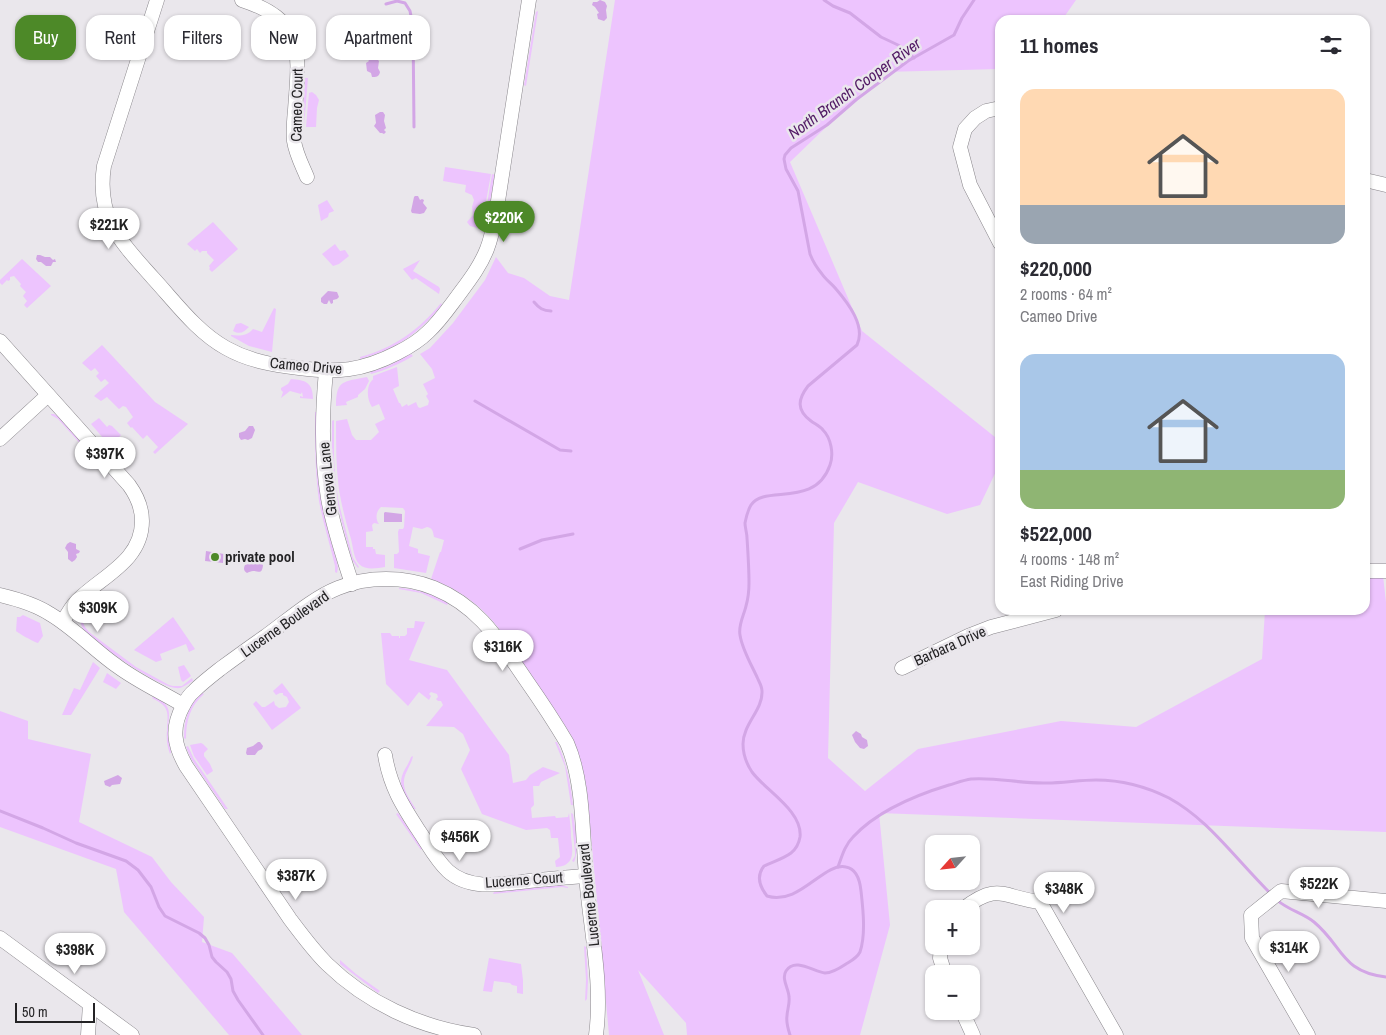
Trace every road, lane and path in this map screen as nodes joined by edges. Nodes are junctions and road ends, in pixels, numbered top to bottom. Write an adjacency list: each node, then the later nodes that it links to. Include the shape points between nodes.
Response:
1 (157, 0): 10 (street, Cameo Drive, via 104,166 103,194 113,230 184,313 215,341 255,360)
2 (242, 0): 5 (street, Cameo Court, via 271,12 292,35 298,64 294,138)
3 (529, 0): 10 (street, Cameo Drive, via 501,187 485,254 443,317 416,342 368,366)
4 (995, 109): 8 (street, via 975,118 965,129 960,147 970,185)
5 (307, 177)
6 (1370, 181): 7 (street)
7 (1386, 185)
8 (995, 234)
9 (0, 341): 11 (street)
10 (326, 371): 15 (street, Geneva Lane, via 326,479 334,525)
11 (48, 395): 12 (street); 18 (street, via 134,491 142,516 140,537 130,556 78,600)
12 (0, 439)
13 (1370, 571): 14 (street)
14 (1386, 571)
15 (352, 584): 20 (street, Lucerne Boulevard, via 318,599 280,625 201,684); 22 (street, Lucerne Boulevard, via 394,579 436,588 476,613 492,630 571,751 578,781)
16 (0, 595): 18 (street, via 41,608)
17 (1037, 615): 19 (street, Barbara Drive, via 968,636)
18 (62, 622): 20 (street, via 132,677)
19 (902, 668)
20 (183, 705): 30 (street, Lucerne Boulevard, via 176,729 176,746 180,755 290,919 317,953 355,986 390,1009 436,1027)
21 (385, 755): 22 (street, Lucerne Court, via 388,772 402,804 436,856 454,875 468,882 488,884)
22 (586, 876): 31 (street, Lucerne Boulevard, via 599,1006)
23 (975, 900): 33 (street, via 1003,892 1040,902)
24 (1386, 901): 34 (street, via 1281,891 1251,915 1252,938)
25 (0, 938): 26 (street)
26 (90, 1004): 28 (street); 29 (street)
27 (966, 1020): 32 (street)
28 (88, 1035)
29 (132, 1035)
30 (474, 1035)
31 (596, 1035)
32 (973, 1035)
33 (1116, 1035)
34 (1308, 1035)

